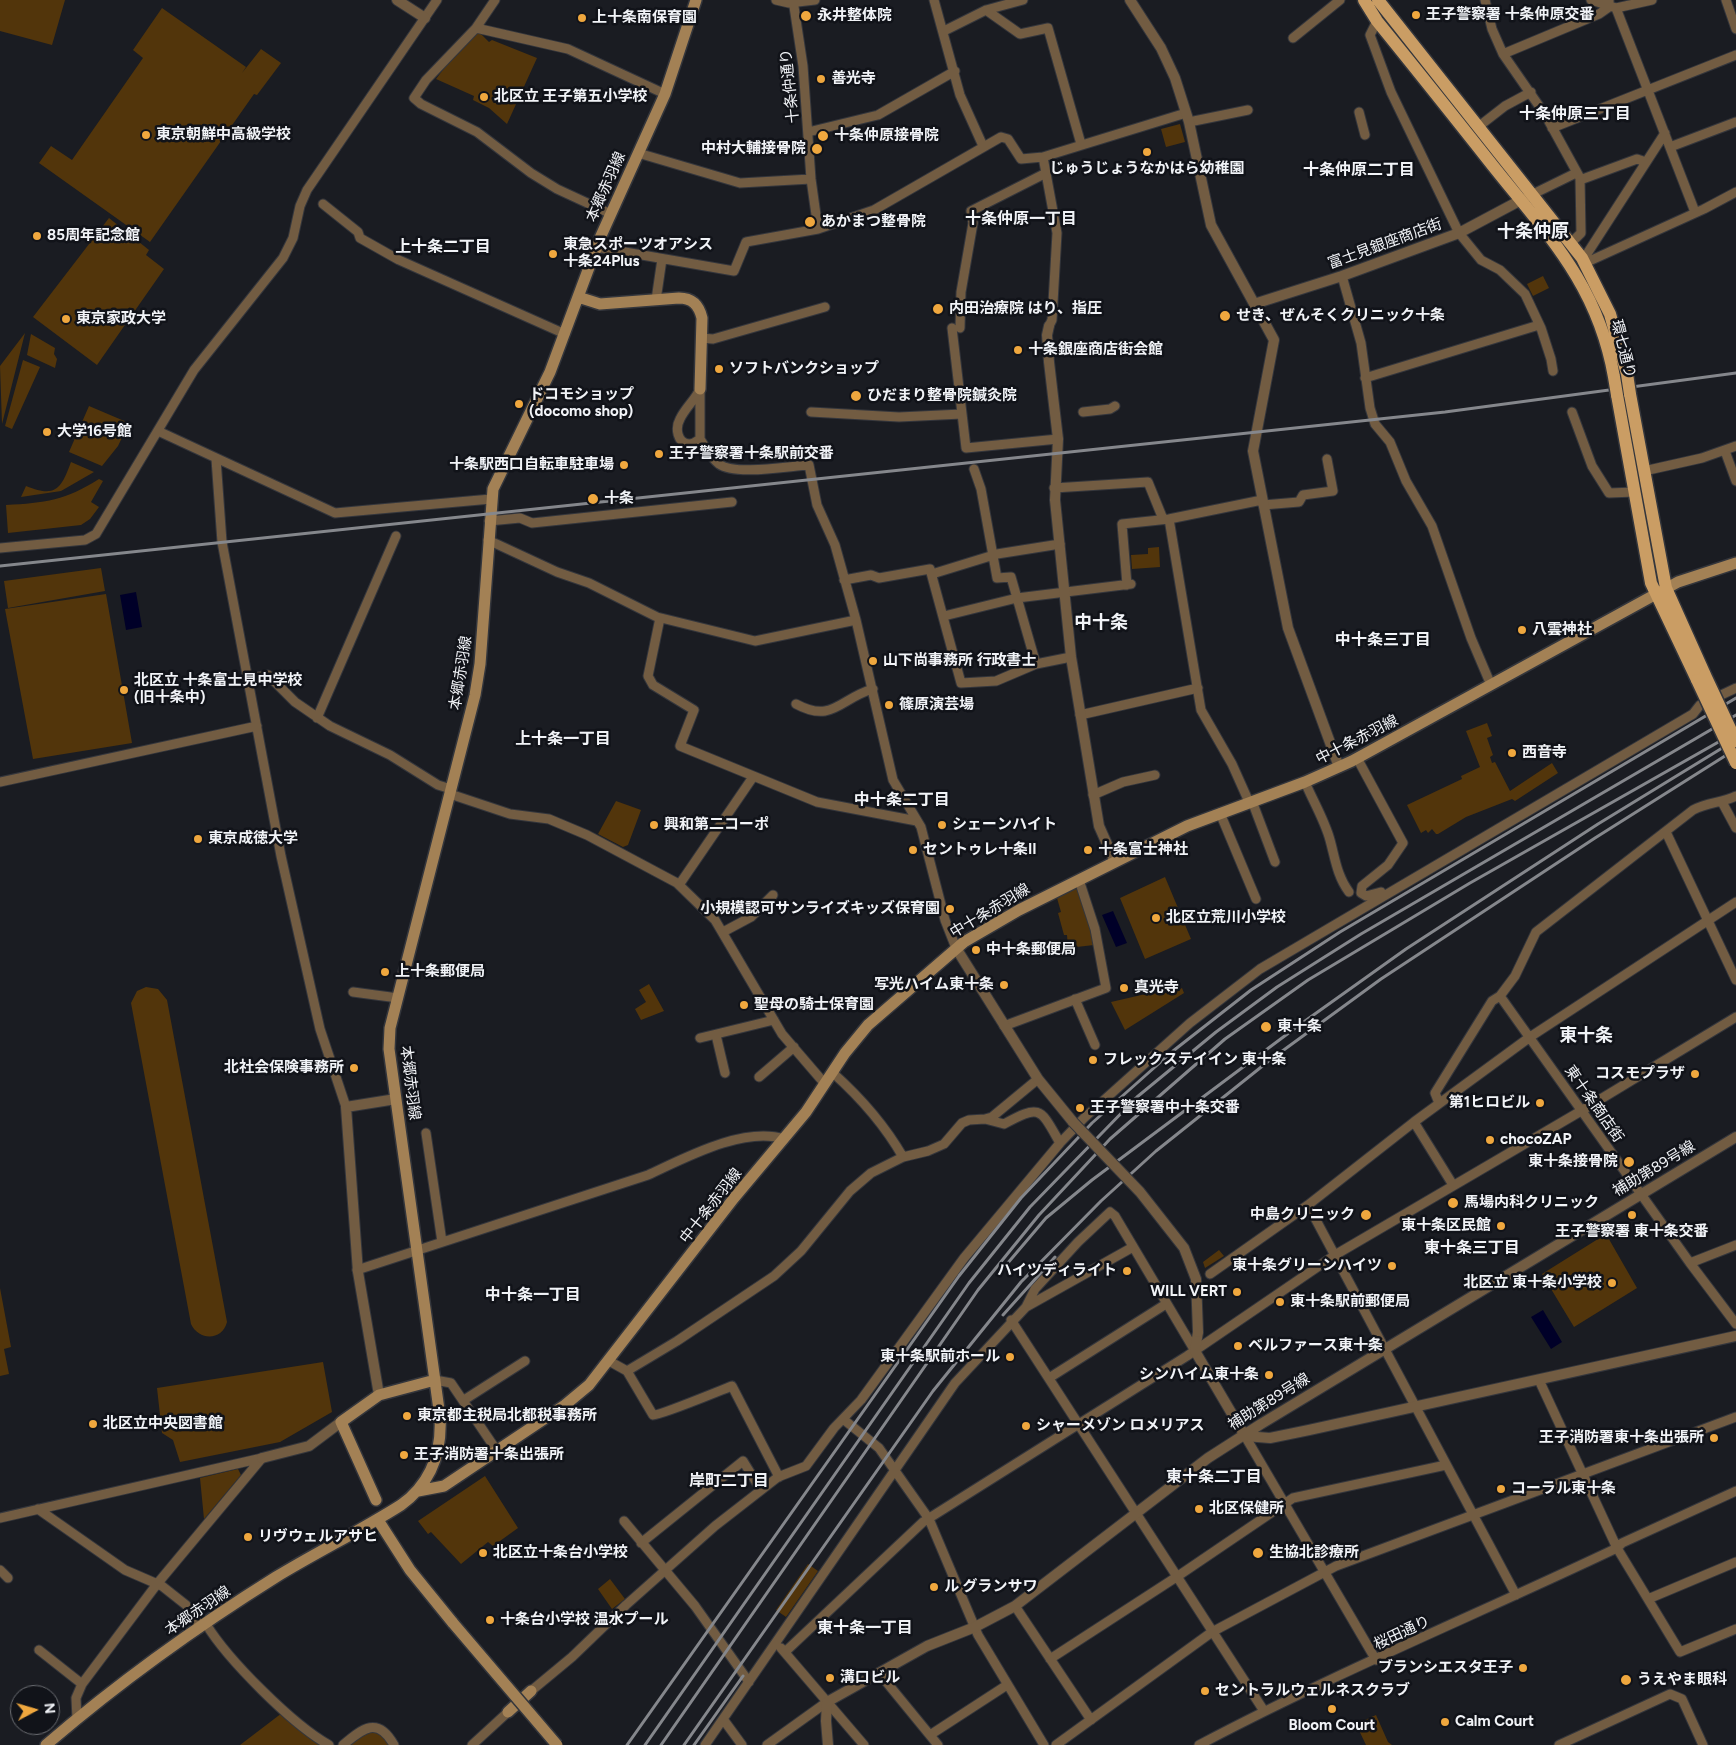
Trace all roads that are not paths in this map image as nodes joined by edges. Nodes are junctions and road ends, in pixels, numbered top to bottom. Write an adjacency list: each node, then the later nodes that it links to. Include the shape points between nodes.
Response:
1 (397, 0): 20 (street)
2 (437, 0): 20 (street)
3 (495, 0): 22 (street)
4 (696, 0): 31 (main road, 本郷赤羽線)
5 (776, 0): 17 (street)
6 (815, 0): 17 (street)
7 (934, 0): 24 (street)
8 (1023, 0): 19 (street)
9 (1130, 0): 34 (street, via 1168,62)
10 (1340, 0): 25 (street)
11 (1364, 0): 21 (main road, 環七通り)
12 (1378, 0): 36 (main road, 環七通り)
13 (1485, 0): 26 (street, via 1492,29)
14 (1590, 0): 18 (street)
15 (1652, 0): 18 (street)
16 (1726, 0): 23 (street)
17 (793, 1): 38 (street, 十条仲通り, via 803,66)
18 (1612, 5): 26 (street, via 1599,14); 29 (street)
19 (986, 10): 24 (street); 41 (street, via 1020,34 1048,28)
20 (425, 18): 81 (street, via 307,190 293,238 283,258 194,370)
21 (1377, 21): 52 (main road, 環七通り); 57 (street, via 1370,35 1391,92)
22 (476, 28): 31 (street, via 568,49); 55 (street, via 426,80 414,98 477,132 531,173 574,198)
23 (1736, 29)
24 (944, 31): 28 (street)
25 (1293, 38)
26 (1503, 54): 30 (street)
27 (1736, 55): 29 (street)
28 (955, 71): 38 (street, via 878,115); 42 (street, via 960,95)
29 (1648, 90): 37 (street); 39 (street)
30 (1531, 92): 36 (street, via 1505,106); 37 (street)
31 (665, 94): 44 (main road, 本郷赤羽線)
32 (1248, 110): 34 (street)
33 (1359, 112): 40 (street)
34 (1188, 118): 41 (street); 65 (street, via 1211,225)
35 (1736, 122): 43 (street)
36 (1478, 127): 51 (main road, 環七通り)
37 (1552, 128): 48 (street)
38 (808, 132): 49 (street, 十条仲通り)
39 (1665, 133): 43 (street); 46 (street)
40 (1366, 135)
41 (1081, 144): 45 (street)
42 (983, 146): 45 (street, via 1005,137 1021,159); 56 (street, via 889,203)
43 (1670, 147): 54 (street)
44 (638, 153): 49 (street, via 740,183); 55 (main road, 本郷赤羽線)
45 (1043, 157): 47 (street)
46 (1646, 162): 48 (street, via 1637,159); 61 (street)
47 (1046, 173): 68 (street, via 1057,233); 80 (street, via 971,211 973,223 956,328)
48 (1578, 176): 51 (street); 58 (street, via 1581,233)
49 (811, 179): 56 (street, 十条仲通り)
50 (1736, 192): 54 (street)
51 (1532, 194): 52 (street); 58 (main road, 環七通り)
52 (1521, 200): 57 (street, 富士見銀座商店街); 72 (main road, 環七通り, via 1557,245 1588,293)
53 (323, 204): 69 (street, via 358,232 360,238 400,260)
54 (1695, 212): 61 (street)
55 (611, 214): 59 (main road, 本郷赤羽線)
56 (818, 229): 60 (street, via 746,242 734,271)
57 (1459, 233): 62 (street, 富士見銀座商店街); 67 (street, via 1481,260 1500,270 1517,285)
58 (1571, 243): 61 (main road, 環七通り)
59 (596, 247): 60 (street); 63 (main road, 本郷赤羽線)
60 (662, 259): 64 (street)
61 (1584, 262): 72 (main road, 環七通り, via 1610,314)
62 (1342, 276): 65 (street, 富士見銀座商店街); 73 (street, via 1357,325)
63 (578, 297): 64 (main road, via 600,304); 69 (main road, 本郷赤羽線)
64 (656, 300): 70 (main road, via 686,298 695,303 702,318)
65 (1254, 304): 95 (street, via 1274,340 1252,448)
66 (825, 307): 70 (street, via 712,338)
67 (1539, 325): 71 (street); 73 (street)
68 (1050, 326): 83 (street, via 1047,344)
69 (565, 334): 93 (main road, 本郷赤羽線, via 543,387 495,483)
70 (701, 338): 74 (main road)
71 (1553, 371)
72 (1620, 375): 75 (main road, 環七通り, bridge)
73 (1365, 378): 116 (street, via 1375,424 1390,442 1408,486 1432,526 1470,638)
74 (700, 389): 82 (street); 82 (street, via 680,419 678,438 681,442 694,444)
75 (1624, 394): 89 (main road, 環七通り); 92 (main road, 環七通り)
76 (1115, 406): 78 (street)
77 (811, 412): 80 (street, via 899,417)
78 (1083, 412)
79 (1572, 412): 92 (street, via 1592,466 1609,493)
80 (962, 414): 83 (street, via 966,448)
81 (158, 431): 87 (street); 101 (street, via 96,534 85,540)
82 (700, 439): 105 (street, via 718,464 725,467 744,470 809,465 817,505 835,546)
83 (1058, 439): 91 (street)
84 (1736, 446): 85 (street)
85 (1725, 451): 89 (street); 90 (street)
86 (1327, 459): 95 (street, via 1333,491 1303,495 1299,502)
87 (216, 460): 93 (street, via 335,513); 115 (street, via 222,542)
88 (974, 469): 102 (street, via 981,488)
89 (1644, 471): 107 (main road, 環七通り)
90 (1736, 481)
91 (1054, 488): 96 (street, via 1148,482); 100 (street)
92 (1635, 492): 107 (main road, 環七通り)
93 (491, 499): 97 (main road, 本郷赤羽線)
94 (732, 502): 97 (street, via 532,522 520,518)
95 (1262, 502): 96 (street); 127 (street, via 1288,628)
96 (1166, 519): 106 (street, via 1122,524 1129,585); 117 (street)
97 (489, 521): 99 (main road, 本郷赤羽線)
98 (396, 536): 122 (street)
99 (488, 540): 110 (street, via 557,572 589,582); 132 (main road, 本郷赤羽線, via 478,680)
100 (1060, 544): 102 (street); 106 (street)
101 (0, 548)
102 (994, 556): 104 (street); 108 (street, via 997,578 1011,577)
103 (1736, 563): 107 (main road, 中十条赤羽線)
104 (932, 574): 105 (street, via 930,569); 109 (street)
105 (844, 580): 111 (street)
106 (1065, 591): 108 (street); 112 (street)
107 (1660, 591): 114 (main road, 環七通り); 116 (main road, 中十条赤羽線)
108 (1017, 598): 109 (street); 113 (street)
109 (944, 616): 113 (street, via 961,683 996,681)
110 (660, 618): 111 (street, via 755,640); 129 (street, via 648,676 653,685 694,710 680,746)
111 (856, 620): 119 (street)
112 (1071, 657): 113 (street); 121 (street)
113 (1036, 664)
114 (1701, 678): 124 (main road, 環七通り, bridge); 126 (main road, 環七通り, bridge)
115 (248, 679): 122 (street, via 268,675); 123 (street)
116 (1491, 685): 125 (main road, 中十条赤羽線)
117 (1198, 688): 121 (street); 135 (street, via 1201,710)
118 (1736, 688): 145 (street, via 1700,705 1693,714)
119 (873, 689): 120 (street, via 829,710 812,712); 138 (street, via 893,780)
120 (796, 704)
121 (1080, 715): 133 (street)
122 (317, 718): 132 (street, via 390,755)
123 (257, 726): 130 (street); 173 (street, via 300,944 320,1029)
124 (1736, 741)
125 (1358, 758): 127 (main road, 中十条赤羽線); 145 (street, via 1403,843 1388,865 1362,886 1361,893 1366,896)
126 (1736, 763)
127 (1339, 767): 131 (main road, 中十条赤羽線)
128 (1155, 775): 133 (street, via 1123,782)
129 (753, 777): 138 (street, via 817,802); 144 (street)
130 (0, 782)
131 (1305, 782): 135 (main road, 中十条赤羽線); 146 (street)
132 (450, 791): 144 (street, via 513,815 549,819); 156 (main road, 本郷赤羽線)
133 (1093, 795): 141 (street, via 1098,826)
134 (1736, 796): 136 (street)
135 (1251, 801): 137 (main road, 中十条赤羽線); 142 (street)
136 (1722, 802): 139 (street); 140 (street, via 1702,805)
137 (1220, 813): 141 (main road, 中十条赤羽線); 148 (street)
138 (916, 821): 152 (street, via 924,835 936,889)
139 (1736, 828)
140 (1666, 832): 150 (street); 155 (street, via 1536,932 1515,976)
141 (1115, 862): 143 (main road, 中十条赤羽線)
142 (1275, 862)
143 (1079, 880): 152 (main road, 中十条赤羽線, via 1019,910); 157 (street, via 1095,929 1106,988)
144 (679, 885): 151 (street)
145 (1393, 890): 180 (street, via 1227,993 1160,1048)
146 (1349, 892)
147 (773, 895): 151 (street, via 751,918)
148 (1256, 899)
149 (1736, 902): 150 (street)
150 (1708, 921): 153 (street); 162 (street)
151 (723, 932): 159 (street, via 740,967)
152 (956, 948): 160 (street); 167 (main road, 中十条赤羽線, via 868,1025)
153 (1736, 980)
154 (353, 992): 156 (street)
155 (1500, 996): 162 (street, 東十条商店街); 172 (street, via 1492,1001 1435,1093)
156 (398, 998): 171 (main road, 本郷赤羽線, via 389,1042)
157 (1075, 998): 160 (street); 164 (street)
158 (1736, 1017): 174 (street)
159 (774, 1020): 161 (street); 165 (street)
160 (1004, 1026): 169 (street)
161 (716, 1035): 163 (street); 166 (street)
162 (1530, 1037): 172 (street); 174 (street, 東十条商店街)
163 (700, 1038)
164 (1095, 1045)
165 (794, 1047): 168 (street); 170 (street)
166 (725, 1073)
167 (833, 1074): 170 (main road, 中十条赤羽線); 181 (street, via 874,1114)
168 (759, 1077)
169 (1038, 1079): 175 (street); 199 (street, bridge, via 1073,1122 1140,1192 1190,1258 1196,1279 1198,1332)
170 (825, 1084): 179 (main road, 中十条赤羽線)
171 (396, 1099): 173 (street); 188 (main road, 本郷赤羽線)
172 (1439, 1103): 176 (street)
173 (346, 1107): 191 (street)
174 (1581, 1111): 182 (street); 183 (street, 東十条商店街)
175 (985, 1119): 180 (street, via 1004,1124 1028,1111 1037,1112 1045,1117); 181 (street, via 962,1123 944,1144)
176 (1414, 1122): 182 (street); 184 (street)
177 (426, 1132): 185 (street)
178 (1736, 1137): 183 (street, 補助第89号線)
179 (784, 1139): 185 (street, via 772,1135 747,1137 648,1175); 201 (main road, 中十条赤羽線, via 734,1198)
180 (1060, 1143): 210 (street, via 964,1258 861,1400)
181 (903, 1156): 202 (street, via 861,1180 801,1251 767,1282)
182 (1453, 1185): 189 (street)
183 (1641, 1194): 190 (street, 東十条商店街); 198 (street, 補助第89号線)
184 (1308, 1206): 189 (street); 192 (street)
185 (442, 1242): 188 (street)
186 (1736, 1245): 190 (street)
187 (1133, 1247): 193 (street); 194 (street); 194 (street, via 1110,1212 1035,1289)
188 (417, 1251): 191 (street); 204 (main road, 本郷赤羽線)
189 (1334, 1255): 198 (street); 199 (street)
190 (1690, 1263): 196 (street, 東十条商店街)
191 (357, 1270): 206 (street)
192 (1210, 1274)
193 (1166, 1304): 199 (street); 203 (street)
194 (1026, 1307): 195 (street)
195 (1011, 1320): 203 (street); 217 (street, via 955,1383)
196 (1736, 1324)
197 (1736, 1336): 205 (street)
198 (1385, 1348): 208 (street); 213 (street, 補助第89号線)
199 (1195, 1350): 212 (street); 213 (street)
200 (525, 1361): 207 (street)
201 (609, 1361): 202 (street); 214 (main road, 中十条赤羽線, via 578,1396)
202 (627, 1371): 219 (street, via 653,1415 658,1416 732,1386)
203 (1049, 1378): 212 (street)
204 (435, 1380): 206 (main road); 207 (street, via 451,1383); 221 (main road, 本郷赤羽線, via 440,1437 433,1465)
205 (1539, 1380): 208 (street); 218 (street)
206 (379, 1395): 211 (main road)
207 (464, 1400): 214 (street)
208 (1417, 1408): 213 (street, via 1270,1438); 216 (street)
209 (1736, 1417): 218 (street)
210 (843, 1419): 217 (street, via 879,1448); 219 (street, via 806,1466)
211 (341, 1422): 215 (street, via 309,1446); 223 (main road)
212 (1080, 1425): 226 (street); 229 (street)
213 (1245, 1436): 224 (street); 226 (street, 補助第89号線, via 1208,1458)
214 (497, 1451): 221 (main road, 中十条赤羽線, via 444,1486)
215 (262, 1458): 225 (street); 240 (street)
216 (1446, 1465): 224 (street, via 1293,1498); 227 (street)
217 (895, 1468): 229 (street); 249 (street)
218 (1583, 1472): 227 (street); 233 (street)
219 (779, 1477): 220 (street)
220 (761, 1490): 232 (street, via 743,1461); 236 (street)
221 (418, 1491): 230 (main road, 本郷赤羽線)
222 (1736, 1491): 233 (street, 桜田通り, via 1622,1543)
223 (376, 1500)
224 (1284, 1503): 237 (street); 238 (street)
225 (38, 1509): 228 (street); 240 (street, via 125,1570)
226 (1136, 1513): 238 (street); 243 (street, 補助第89号線)
227 (1473, 1515): 237 (street); 241 (street)
228 (0, 1518)
229 (929, 1519): 246 (street); 251 (street)
230 (378, 1520): 244 (main road, via 410,1570); 245 (main road, 本郷赤羽線, via 277,1576)
231 (624, 1521): 232 (street)
232 (641, 1542): 236 (street)
233 (1618, 1548): 241 (street, 桜田通り); 242 (street)
234 (1736, 1562): 242 (street)
235 (0, 1570): 239 (street)
236 (664, 1570): 255 (street, via 695,1606); 258 (street, via 593,1638)
237 (1325, 1572): 248 (street); 253 (street)
238 (1178, 1576): 248 (street); 252 (street)
239 (8, 1578)
240 (157, 1584): 245 (street, via 186,1606); 256 (street)
241 (1516, 1595): 253 (street, 桜田通り)
242 (1648, 1599): 247 (street, via 1680,1652)
243 (1014, 1606): 246 (street, 補助第89号線); 252 (street)
244 (452, 1625): 260 (main road); 272 (main road, bridge)
245 (203, 1626): 263 (main road, 本郷赤羽線); 268 (street, via 291,1716)
246 (975, 1627): 254 (street, 補助第89号線, via 928,1646); 257 (street)
247 (1736, 1629)
248 (1212, 1632): 261 (street); 265 (street)
249 (776, 1643): 251 (street); 255 (street)
250 (39, 1650): 256 (street)
251 (785, 1652): 259 (street)
252 (1050, 1659): 265 (street)
253 (1376, 1660): 261 (street, 桜田通り)
254 (879, 1673): 259 (street, 補助第89号線); 266 (street)
255 (749, 1682): 264 (street)
256 (82, 1684): 263 (street, via 76,1698)
257 (1007, 1684): 266 (street); 279 (street)
258 (531, 1691): 260 (main road)
259 (827, 1702): 275 (street); 276 (street); 277 (street)
260 (517, 1703): 262 (main road)
261 (1264, 1711): 281 (street, 桜田通り)
262 (508, 1712): 271 (street)
263 (77, 1718): 267 (main road, 本郷赤羽線)
264 (723, 1719): 273 (street); 274 (street)
265 (1091, 1720): 280 (street)
266 (930, 1735): 278 (street)
267 (46, 1745)
268 (329, 1745)
269 (343, 1745): 270 (street, via 368,1728 382,1729)
270 (394, 1745)
271 (472, 1745)
272 (557, 1745)
273 (705, 1745)
274 (742, 1745)
275 (767, 1745)
276 (828, 1745)
277 (864, 1745)
278 (938, 1745)
279 (1044, 1745)
280 (1056, 1745)
281 (1199, 1745)
282 (1558, 1745): 283 (street, via 1670,1694 1682,1699)
283 (1703, 1745)

